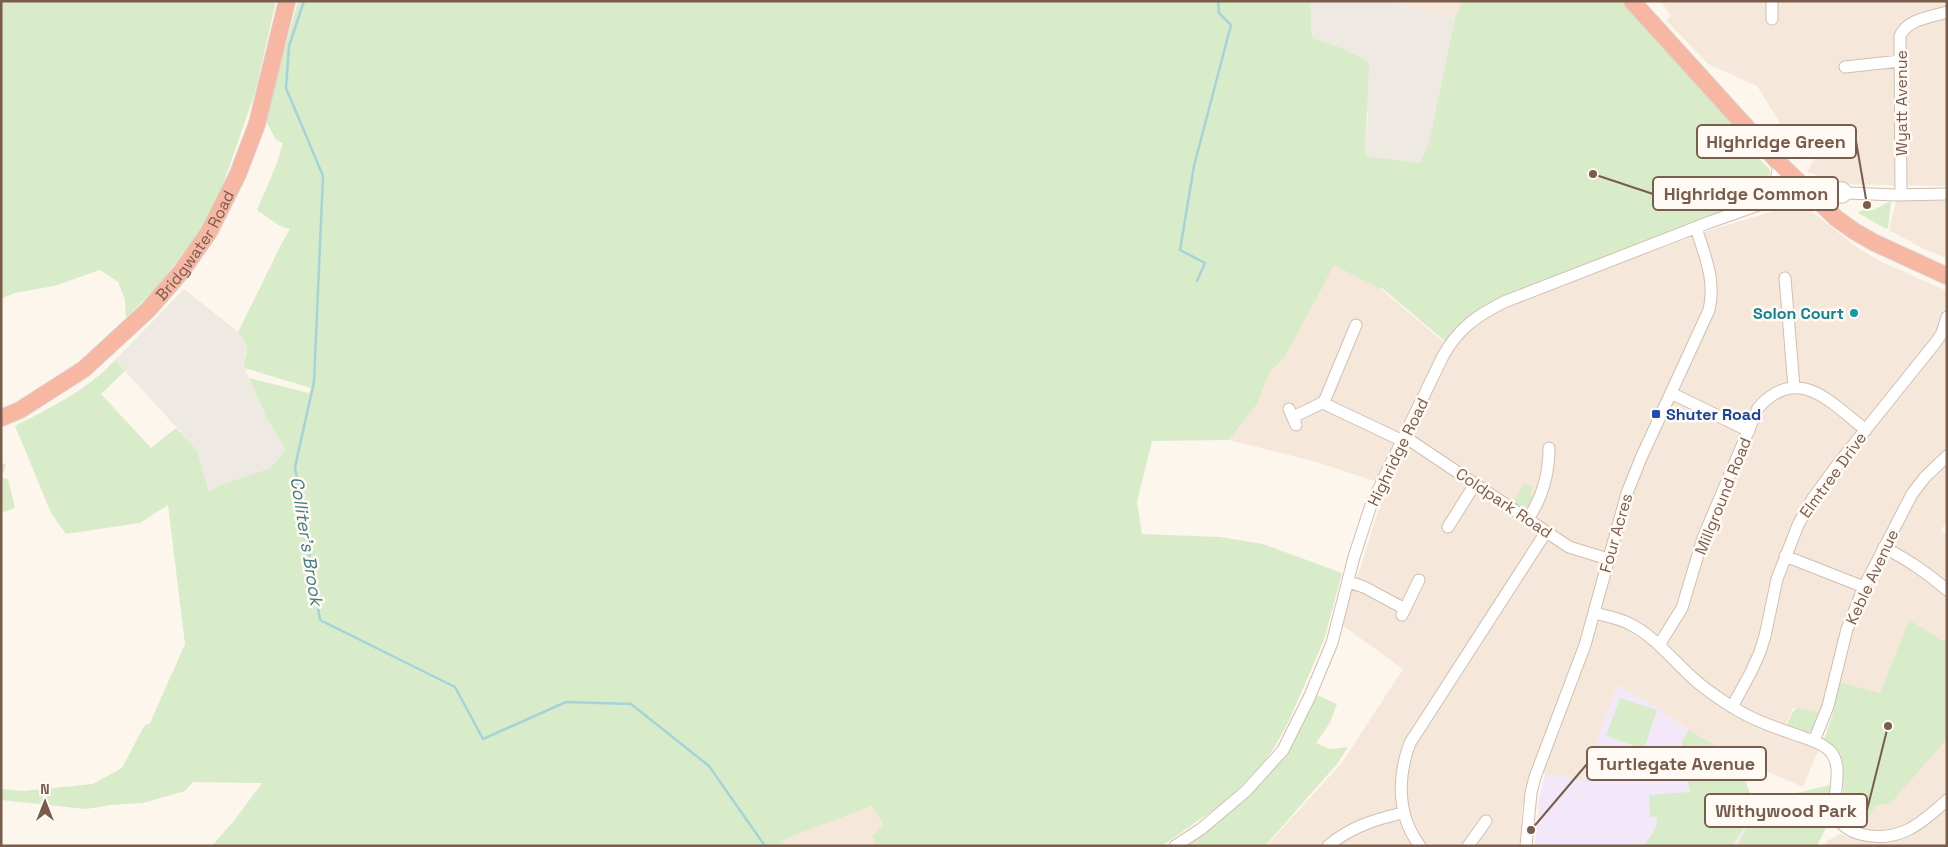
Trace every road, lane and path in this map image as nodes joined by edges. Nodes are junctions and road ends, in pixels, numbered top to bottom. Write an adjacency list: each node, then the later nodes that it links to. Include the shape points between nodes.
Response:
1 (287, 1): 22 (highway, Bridgwater Road, via 257,124 238,174 209,232 148,310 84,370 20,410)
2 (1632, 1): 8 (highway)
3 (1772, 1): 5 (street)
4 (1947, 12): 6 (street, Wyatt Avenue, via 1908,24 1900,36)
5 (1772, 18)
6 (1900, 61): 7 (street); 11 (street, Wyatt Avenue)
7 (1844, 67)
8 (1779, 162): 9 (highway); 12 (street, via 1776,182)
9 (1813, 192): 11 (street, Highridge Road, via 1821,188 1843,188 1848,193); 12 (street, Highridge Road, via 1777,203); 14 (highway, via 1854,231)
10 (1947, 194): 11 (street, Highridge Road)
11 (1901, 195)
12 (1764, 203): 13 (street, Highridge Road)
13 (1696, 228): 19 (street, Four Acres, via 1712,280 1711,302); 25 (street, Highridge Road, via 1504,302 1474,319 1448,347)
14 (1947, 276)
15 (1785, 278): 18 (street)
16 (1947, 317): 23 (street, Elmtree Drive, via 1936,342)
17 (1356, 325): 20 (street)
18 (1794, 387): 23 (street, via 1817,392); 24 (street, Millground Road, via 1782,389 1765,400 1758,408)
19 (1671, 393): 24 (street); 34 (street, Four Acres, via 1627,493)
20 (1324, 402): 21 (street); 25 (street, Coldpark Road)
21 (1293, 417)
22 (1, 418)
23 (1866, 430): 33 (street, Elmtree Drive, via 1813,498)
24 (1749, 431): 40 (street, Millground Road, via 1703,538 1682,608)
25 (1404, 438): 28 (street, Coldpark Road); 36 (street, Highridge Road, via 1372,505)
26 (1549, 448): 29 (street, via 1544,486)
27 (1947, 456): 32 (street, Keble Avenue, via 1912,494)
28 (1475, 484): 29 (street, Coldpark Road); 30 (street)
29 (1528, 519): 31 (street, Coldpark Road)
30 (1448, 527)
31 (1546, 532): 34 (street, Coldpark Road, via 1569,547); 44 (street, via 1410,743 1401,773)
32 (1884, 547): 37 (street, Keble Avenue); 38 (street, via 1914,563)
33 (1785, 556): 37 (street); 41 (street, Elmtree Drive, via 1760,652)
34 (1608, 559): 39 (street, Four Acres)
35 (1419, 580): 36 (street, via 1403,612 1364,587)
36 (1349, 582): 47 (street, Highridge Road, via 1332,643 1283,750 1246,791)
37 (1864, 588): 42 (street, Keble Avenue, via 1847,629 1828,706)
38 (1947, 590)
39 (1594, 613): 40 (street, via 1629,623); 50 (street, Four Acres, via 1535,777)
40 (1659, 645): 41 (street, via 1696,680)
41 (1732, 707): 42 (street, via 1763,723)
42 (1814, 742): 43 (street, via 1834,756 1836,812 1844,826 1853,832 1883,837 1908,831)
43 (1947, 800)
44 (1403, 813): 48 (street, via 1360,825); 49 (street)
45 (1486, 820): 46 (street)
46 (1475, 844)
47 (1175, 846)
48 (1328, 846)
49 (1420, 846)
50 (1526, 846)

